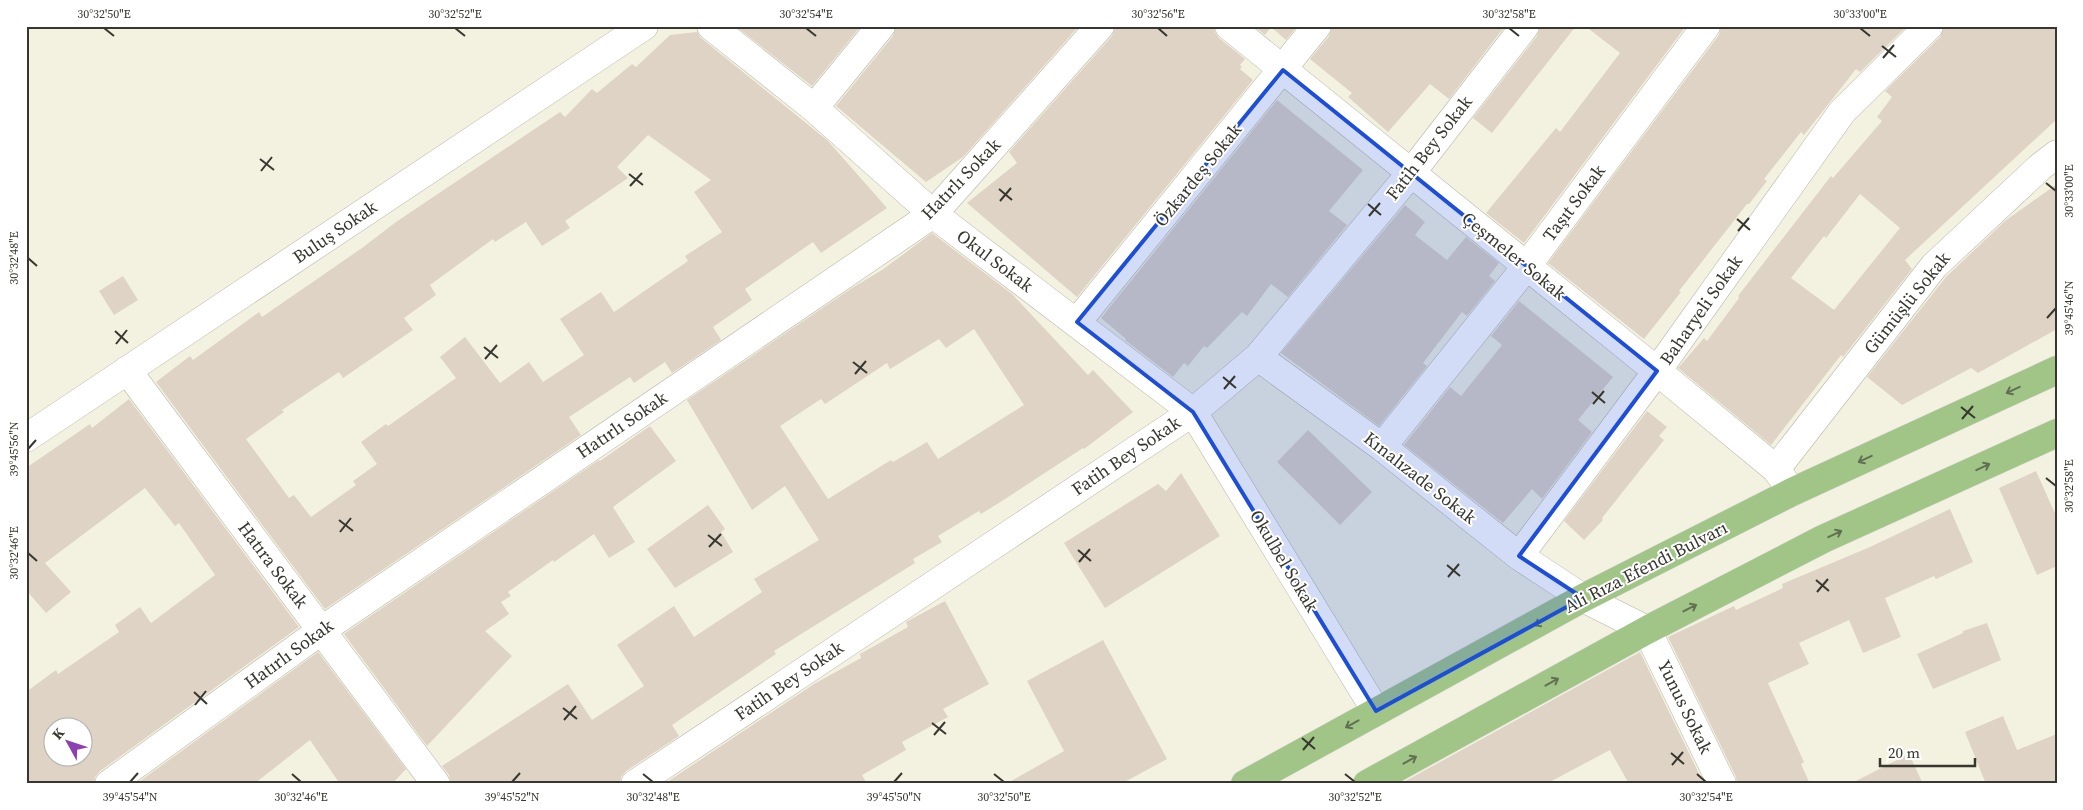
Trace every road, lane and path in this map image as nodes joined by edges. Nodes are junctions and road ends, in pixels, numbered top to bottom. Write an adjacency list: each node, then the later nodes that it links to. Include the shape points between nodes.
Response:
1 (644, 26): 18 (street, Buluş Sokak)
2 (711, 26): 11 (street, Okul Sokak)
3 (881, 26): 11 (street)
4 (1100, 26): 14 (street, Hatırlı Sokak)
5 (1229, 26): 10 (street, Çeşmeler Sokak)
6 (1317, 26): 10 (street, Özkardeş Sokak)
7 (1525, 26): 13 (street, Fatih Bey Sokak)
8 (1706, 26): 15 (street, Taşıt Sokak)
9 (1928, 26): 20 (street, Baharyeli Sokak, via 1842,112)
10 (1283, 70): 13 (street, Çeşmeler Sokak); 16 (street, Özkardeş Sokak)
11 (814, 108): 14 (street, Okul Sokak)
12 (2057, 154): 25 (street, Gümüşlü Sokak, via 1934,266)
13 (1411, 173): 15 (street, Çeşmeler Sokak); 17 (street, Fatih Bey Sokak)
14 (933, 214): 16 (street, Okul Sokak); 29 (street, Hatırlı Sokak)
15 (1526, 267): 20 (street, Çeşmeler Sokak); 24 (street, Taşıt Sokak)
16 (1078, 322): 21 (street, Okul Sokak)
17 (1258, 357): 21 (street, Fatih Bey Sokak); 24 (street, Kınalızade Sokak)
18 (127, 370): 23 (street, Buluş Sokak); 29 (street, Hatıra Sokak)
19 (2057, 370): 26 (main road, Ali Rıza Efendi Bulvarı, one-way to 26)
20 (1657, 371): 25 (street, Çeşmeler Sokak); 27 (street, Baharyeli Sokak)
21 (1193, 412): 31 (street, Okulbel Sokak); 34 (street, Fatih Bey Sokak)
22 (2057, 433): 30 (main road, one-way to 22, via 1824,539)
23 (26, 438)
24 (1382, 447): 27 (street, Kınalızade Sokak)
25 (1776, 470): 26 (street, Çeşmeler Sokak)
26 (1792, 492): 28 (main road, Ali Rıza Efendi Bulvarı)
27 (1519, 556): 28 (street, Kınalızade Sokak)
28 (1584, 598): 30 (street, Kınalızade Sokak); 31 (main road, Ali Rıza Efendi Bulvarı, one-way to 31)
29 (322, 630): 32 (street, Hatırlı Sokak); 33 (street, Hatıra Sokak)
30 (1647, 630): 36 (main road, one-way to 30); 37 (street, Yunus Sokak)
31 (1376, 711): 35 (main road, Ali Rıza Efendi Bulvarı, one-way to 35)
32 (109, 784)
33 (436, 784)
34 (636, 784)
35 (1245, 784)
36 (1367, 784)
37 (1722, 784)

